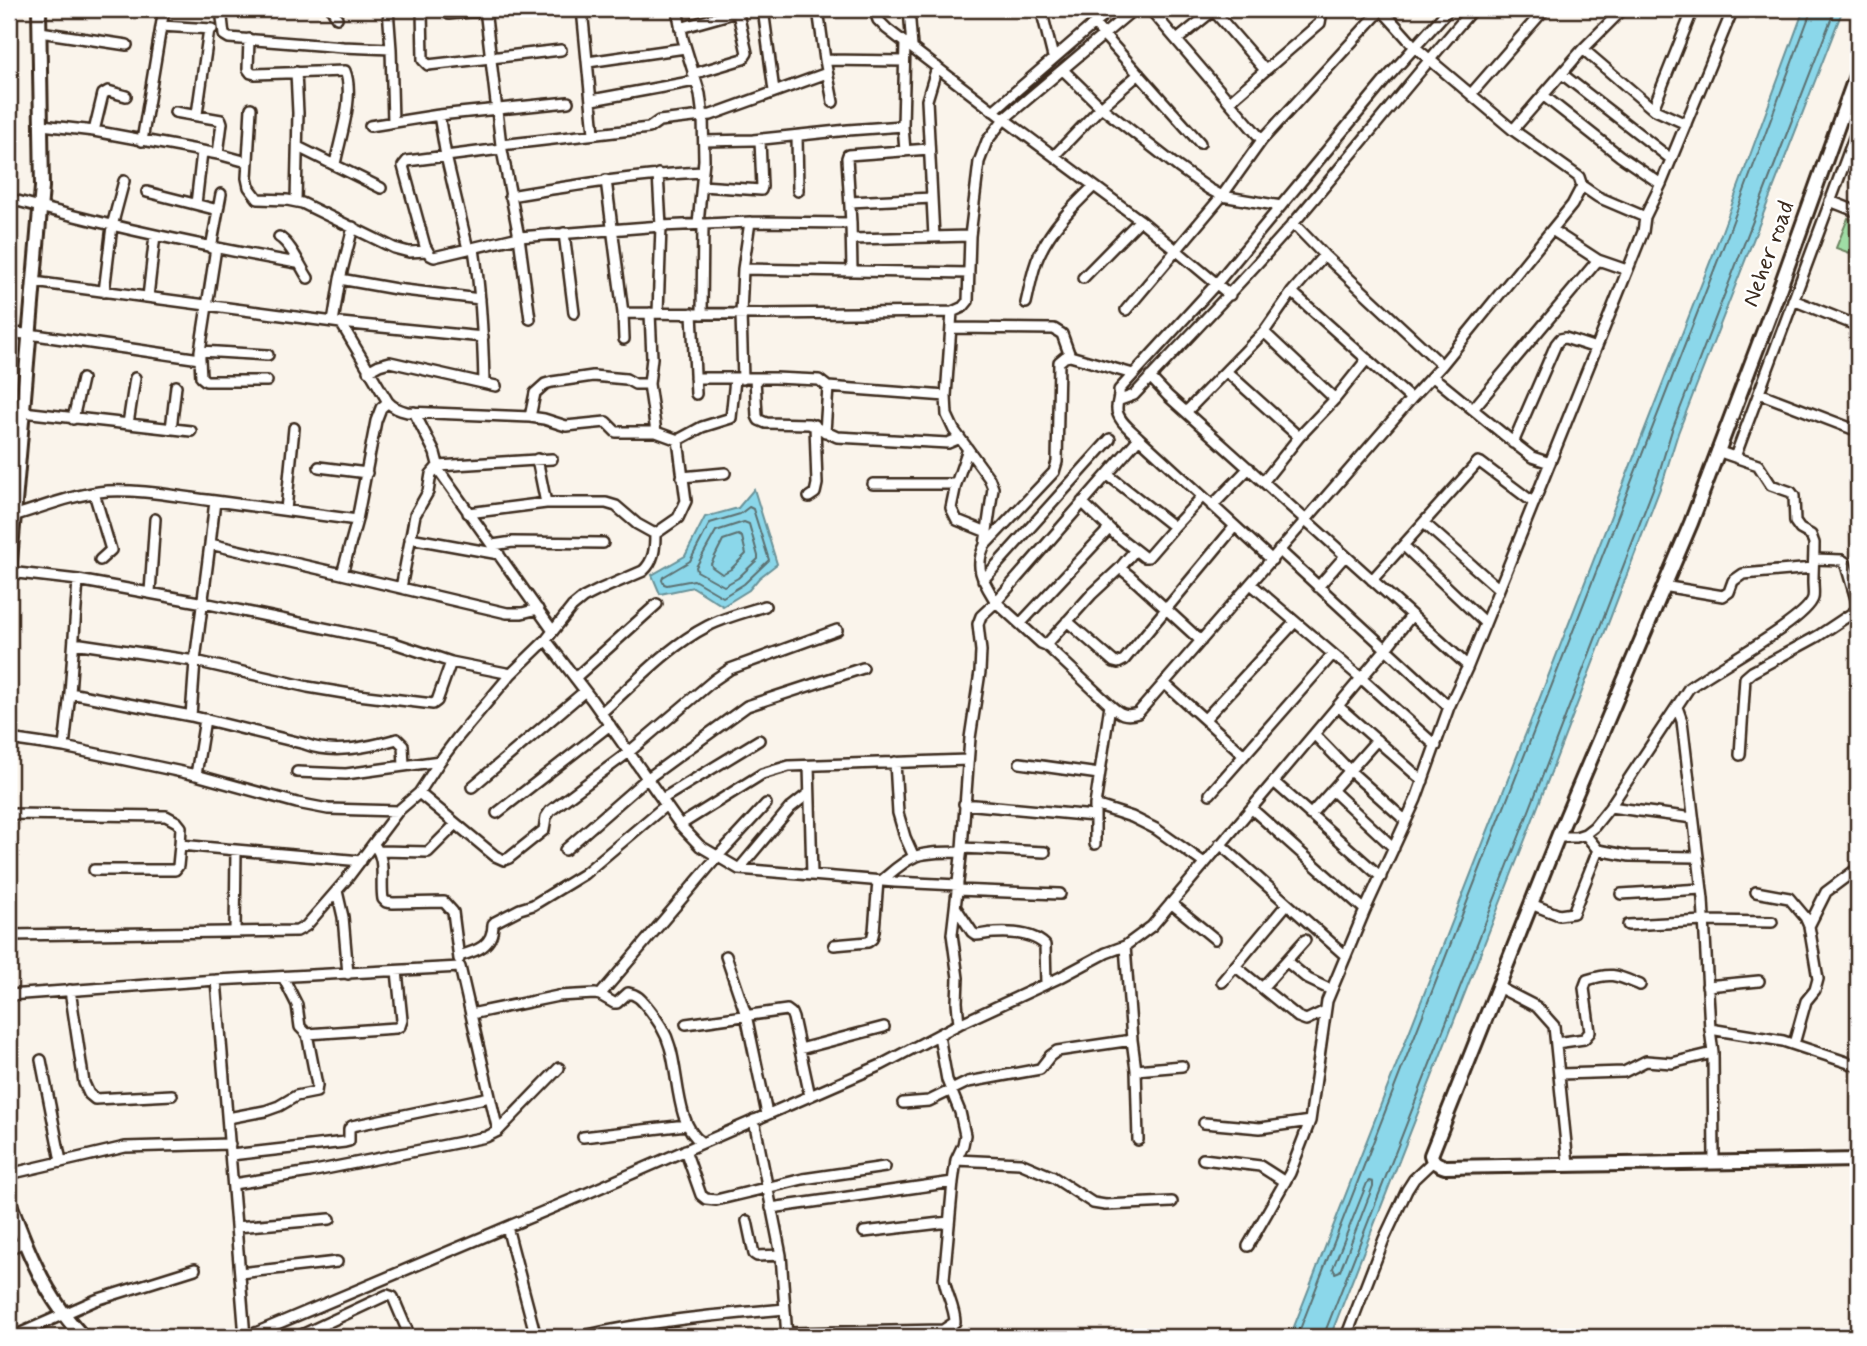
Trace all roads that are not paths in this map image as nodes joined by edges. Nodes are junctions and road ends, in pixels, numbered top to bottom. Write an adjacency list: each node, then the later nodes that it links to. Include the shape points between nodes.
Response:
1 (39, 9): 36 (street)
2 (164, 9): 32 (street)
3 (221, 9): 35 (street)
4 (332, 9): 30 (street)
5 (388, 9): 44 (street)
6 (422, 9): 47 (street, via 425,64)
7 (500, 9): 26 (street)
8 (582, 9): 52 (street)
9 (677, 9): 33 (street)
10 (763, 9): 62 (street)
11 (818, 9): 50 (street)
12 (874, 9): 40 (street, via 878,20)
13 (909, 9): 40 (street)
14 (1041, 9): 48 (street)
15 (1111, 9): 31 (street)
16 (1134, 9): 37 (street)
17 (1150, 9): 39 (street)
18 (1213, 9): 39 (street); 55 (street)
19 (1318, 9): 55 (street, via 1320,23)
20 (1382, 9): 42 (street); 91 (street)
21 (1449, 9): 42 (street)
22 (1474, 9): 49 (street)
23 (1545, 9): 63 (street)
24 (1693, 9): 72 (street)
25 (1732, 9): 81 (street)
26 (485, 10): 29 (street); 47 (street)
27 (737, 10): 33 (street); 61 (street, via 746,56)
28 (1620, 10): 45 (street)
29 (449, 14)
30 (337, 19)
31 (1094, 23): 37 (street); 48 (street)
32 (161, 26): 34 (street); 92 (street)
33 (680, 28): 43 (street)
34 (209, 29): 35 (street); 76 (street)
35 (222, 29): 38 (street, via 229,38)
36 (40, 32): 41 (street); 82 (street)
37 (1104, 34): 54 (street); 59 (street)
38 (249, 39): 44 (street); 57 (street, via 251,73)
39 (1177, 40): 67 (street)
40 (909, 45): 51 (street); 53 (street)
41 (127, 46)
42 (1415, 47): 49 (street); 126 (street)
43 (685, 48): 52 (street); 61 (street)
44 (391, 49): 80 (street)
45 (1583, 49): 60 (street); 72 (street)
46 (561, 50): 47 (street)
47 (490, 57): 73 (street)
48 (1053, 57): 74 (street)
49 (1429, 59): 63 (street); 134 (street)
50 (825, 60): 51 (street); 58 (street)
51 (904, 61): 84 (street)
52 (588, 62): 66 (street)
53 (937, 67): 74 (street); 97 (street, via 927,100)
54 (1063, 69): 70 (street); 79 (street)
55 (1265, 70): 67 (street)
56 (1858, 70): 238 (street, Neher road)
57 (296, 72): 96 (street); 105 (street, via 343,70 347,74 348,103)
58 (827, 73): 62 (street); 69 (street)
59 (1139, 74): 70 (street); 94 (street)
60 (1562, 75): 65 (street); 103 (street)
61 (694, 77): 66 (street); 78 (street)
62 (774, 91): 78 (street)
63 (1471, 94): 86 (street)
64 (126, 96): 87 (street, via 105,92)
65 (1544, 96): 86 (street); 110 (street)
66 (592, 100): 88 (street)
67 (1230, 101): 91 (street)
68 (568, 102): 73 (street)
69 (833, 102)
70 (1101, 107): 102 (street); 119 (street)
71 (251, 108): 104 (street)
72 (1653, 108): 81 (street)
73 (497, 110): 77 (street); 95 (street)
74 (993, 111): 79 (street)
75 (176, 112): 76 (street)
76 (197, 114): 100 (street, via 221,120)
77 (439, 115): 80 (street); 101 (street)
78 (703, 117): 88 (street); 93 (street)
79 (1004, 119): 102 (street); 143 (street, via 987,141 979,162)
80 (393, 122): 83 (street)
81 (1686, 124): 103 (street)
82 (42, 125): 87 (street); 127 (street)
83 (370, 126)
84 (903, 126): 89 (street); 98 (street)
85 (1858, 127): 123 (street)
86 (1513, 130): 113 (street, via 1579,177)
87 (94, 131): 92 (street)
88 (594, 133): 95 (street)
89 (797, 136): 90 (street); 115 (street)
90 (760, 140): 93 (street); 111 (street, via 761,190)
91 (1262, 140): 119 (street)
92 (142, 141): 99 (street)
93 (704, 141): 106 (street)
94 (1200, 143)
95 (501, 147): 101 (street); 118 (street)
96 (298, 148): 105 (street); 122 (street)
97 (929, 149): 98 (street); 121 (street)
98 (905, 150): 124 (street, via 848,155)
99 (202, 152): 100 (street); 125 (street)
100 (218, 154): 104 (street)
101 (446, 156): 149 (street); 151 (street, via 404,162)
102 (1054, 156): 112 (street)
103 (1671, 159): 110 (street)
104 (247, 162): 122 (street, via 247,183 258,199)
105 (335, 164): 114 (street)
106 (703, 172): 107 (street); 111 (street)
107 (658, 174): 108 (street); 137 (street)
108 (606, 180): 118 (street); 139 (street)
109 (124, 181): 136 (street)
110 (1661, 184): 130 (street)
111 (702, 186): 135 (street)
112 (1094, 186): 131 (street); 170 (street, via 1049,236 1038,257)
113 (1582, 186): 130 (street); 140 (street)
114 (381, 188)
115 (798, 191)
116 (147, 192): 125 (street)
117 (221, 194): 128 (street)
118 (510, 196): 145 (street)
119 (1222, 196): 126 (street); 150 (street)
120 (9, 197): 127 (street)
121 (932, 198): 124 (street); 146 (street)
122 (296, 201): 138 (street)
123 (1830, 201): 129 (street); 169 (street)
124 (850, 202): 133 (street)
125 (196, 204): 128 (street)
126 (1281, 206): 163 (street)
127 (41, 208): 136 (street); 162 (street)
128 (218, 210): 148 (street)
129 (1858, 212)
130 (1645, 217): 157 (street)
131 (1140, 220): 150 (street); 160 (street)
132 (750, 222): 133 (street); 135 (street); 155 (street)
133 (851, 223): 147 (street)
134 (1293, 223): 152 (street); 166 (street)
135 (700, 224): 137 (street); 177 (street)
136 (112, 226): 142 (street); 164 (street)
137 (660, 226): 139 (street); 176 (street)
138 (353, 228): 151 (street, via 401,251); 161 (street)
139 (613, 229): 141 (street); 175 (street)
140 (1552, 230): 153 (street); 193 (street)
141 (564, 233): 145 (street); 174 (street)
142 (155, 235): 148 (street); 167 (street)
143 (970, 236): 146 (street); 158 (street)
144 (279, 237): 154 (street)
145 (519, 237): 149 (street); 179 (street)
146 (934, 237): 147 (street)
147 (852, 239): 156 (street)
148 (214, 248): 154 (street); 171 (street)
149 (471, 249): 151 (street, via 434,257); 168 (street)
150 (1176, 249): 163 (street); 172 (street)
151 (427, 251)
152 (1324, 255): 165 (street); 193 (street)
153 (1598, 260): 157 (street); 217 (street)
154 (297, 263): 159 (street)
155 (743, 269): 156 (street); 178 (street)
156 (852, 270): 158 (street)
157 (1628, 270): 188 (street)
158 (969, 273): 173 (street, via 966,305)
159 (308, 278)
160 (1083, 278)
161 (340, 279): 168 (street); 180 (street)
162 (34, 282): 164 (street); 185 (street)
163 (1217, 283): 166 (street); 196 (street)
164 (104, 292): 167 (street)
165 (1292, 292): 183 (street); 192 (street)
166 (1230, 295): 198 (street)
167 (148, 297): 171 (street)
168 (480, 299): 186 (street)
169 (1793, 300): 181 (street); 210 (street)
170 (1026, 303)
171 (207, 305): 180 (street); 189 (street)
172 (1126, 310)
173 (952, 312): 178 (street); 182 (street)
174 (574, 313)
175 (623, 313): 176 (street); 187 (street)
176 (654, 313): 177 (street); 206 (street)
177 (697, 314): 178 (street); 200 (street)
178 (741, 314): 203 (street)
179 (530, 319)
180 (337, 323): 186 (street); 194 (street)
181 (1858, 326)
182 (951, 328): 191 (street, via 1054,329 1062,334); 212 (street)
183 (1264, 332): 195 (street); 213 (street)
184 (9, 333): 185 (street)
185 (29, 334): 189 (street); 221 (street)
186 (483, 337): 205 (street)
187 (624, 340)
188 (1596, 348): 236 (street, via 1560,339); 243 (street)
189 (200, 355): 190 (street); 204 (street, via 201,377 206,381)
190 (268, 355)
191 (1070, 356): 196 (street); 278 (street, via 1059,362 1054,472)
192 (1367, 359): 213 (street); 214 (street)
193 (1443, 365): 197 (street)
194 (368, 371): 205 (street, via 390,362); 216 (street)
195 (1227, 372): 219 (street); 231 (street)
196 (1133, 374): 215 (street, via 1119,390)
197 (1432, 376): 214 (street); 217 (street)
198 (1150, 377): 215 (street, via 1134,395); 219 (street)
199 (135, 378): 223 (street)
200 (695, 378): 203 (street); 211 (street)
201 (755, 378): 203 (street); 209 (street, via 819,380); 224 (street, via 759,420)
202 (82, 379): 222 (street)
203 (739, 379): 235 (street, via 731,418)
204 (267, 381)
205 (484, 383): 208 (street)
206 (649, 384): 220 (street, via 593,376 552,382 535,393); 229 (street)
207 (176, 386): 226 (street)
208 (495, 386)
209 (828, 387): 212 (street); 230 (street)
210 (1759, 393): 228 (street); 239 (street)
211 (696, 394)
212 (946, 396): 232 (street, via 947,415)
213 (1335, 399): 231 (street)
214 (1411, 399): 267 (street)
215 (1120, 400): 233 (street, via 1116,410)
216 (388, 402): 218 (street, via 398,410); 247 (street, via 378,413)
217 (1473, 409): 236 (street)
218 (414, 412): 220 (street); 244 (street)
219 (1186, 412): 246 (street)
220 (530, 417): 229 (street, via 566,426 602,421 615,432)
221 (18, 419): 222 (street); 240 (street)
222 (73, 419): 223 (street)
223 (128, 424): 226 (street)
224 (815, 425): 230 (street); 255 (street, via 817,484)
225 (295, 428): 262 (street)
226 (172, 429): 227 (street)
227 (191, 430)
228 (1858, 430)
229 (656, 432): 235 (street)
230 (825, 432): 232 (street, via 837,437 947,443)
231 (1299, 437): 251 (street)
232 (960, 438): 237 (street)
233 (1139, 438): 249 (street); 256 (street)
234 (1110, 439): 292 (street)
235 (678, 440): 250 (street)
236 (1513, 443): 243 (street)
237 (968, 449): 253 (street); 272 (street, via 993,488)
238 (1717, 451): 239 (street); 295 (street, Neher road)
239 (1735, 457): 287 (street, via 1758,465 1771,485 1794,496 1795,522 1813,538)
240 (14, 458): 264 (street)
241 (537, 459): 242 (street); 244 (street); 259 (street)
242 (552, 459)
243 (1550, 464): 260 (street)
244 (438, 466): 263 (street); 274 (street, via 415,514)
245 (319, 467): 247 (street)
246 (1249, 468): 251 (street); 261 (street)
247 (366, 473): 266 (street)
248 (725, 473): 250 (street)
249 (1108, 475): 258 (street); 270 (street)
250 (682, 477): 273 (street, via 686,501 682,510)
251 (1264, 481): 267 (street)
252 (873, 484): 253 (street)
253 (956, 484): 272 (street, via 951,508 957,520)
254 (94, 493): 257 (street, via 134,491); 264 (street); 285 (street, via 111,550)
255 (809, 497)
256 (1202, 497): 261 (street); 270 (street)
257 (215, 501): 262 (street); 276 (street)
258 (1082, 502): 271 (street); 300 (street)
259 (546, 503): 263 (street); 273 (street, via 606,503)
260 (1534, 503): 268 (street, via 1478,462); 298 (street)
261 (1212, 506): 269 (street)
262 (286, 510): 266 (street)
263 (468, 513): 277 (street)
264 (13, 516): 280 (street)
265 (155, 519): 299 (street)
266 (357, 520): 290 (street)
267 (1306, 521): 282 (street); 284 (street)
268 (1424, 523): 279 (street); 298 (street)
269 (1235, 526): 286 (street); 305 (street)
270 (1174, 527): 281 (street, via 1148,557)
271 (1109, 528): 281 (street); 310 (street)
272 (987, 532): 278 (street)
273 (655, 534): 312 (street, via 654,555 643,571 583,598)
274 (410, 538): 283 (street); 297 (street)
275 (603, 543): 277 (street)
276 (210, 544): 290 (street); 301 (street)
277 (493, 545): 283 (street)
278 (985, 545): 292 (street, via 979,565)
279 (1404, 546): 293 (street); 309 (street)
280 (10, 547): 289 (street)
281 (1135, 550): 288 (street)
282 (1279, 550): 286 (street); 296 (street)
283 (499, 554): 304 (street)
284 (1345, 556): 293 (street); 296 (street)
285 (100, 559)
286 (1272, 560): 294 (street)
287 (1813, 564): 295 (street, via 1743,574 1723,596); 332 (street, via 1813,599 1801,614 1697,681); 346 (street, via 1845,562 1857,610 1745,678)
288 (1120, 568): 305 (street); 307 (street)
289 (9, 573): 291 (street)
290 (342, 574): 297 (street)
291 (79, 580): 299 (street); 315 (street)
292 (984, 580): 300 (street)
293 (1372, 580): 306 (street)
294 (1251, 584): 308 (street); 314 (street)
295 (1663, 586): 381 (street, Neher road)
296 (1318, 587): 317 (street)
297 (401, 588): 304 (street, via 508,613)
298 (1499, 589): 309 (street)
299 (150, 593): 301 (street)
300 (996, 602): 310 (street); 347 (street, via 978,624 980,672)
301 (204, 603): 319 (street); 320 (street, via 391,642)
302 (657, 604): 324 (street)
303 (765, 606): 333 (street, via 710,624 691,636)
304 (538, 609): 312 (street)
305 (1166, 610): 307 (street, via 1118,663); 314 (street)
306 (1411, 616): 317 (street); 321 (street)
307 (1067, 621): 316 (street)
308 (1295, 622): 318 (street); 336 (street)
309 (1485, 623): 321 (street)
310 (1020, 624): 316 (street)
311 (837, 630): 344 (street, via 730,669)
312 (553, 631): 313 (street)
313 (546, 640): 323 (street); 324 (street)
314 (1201, 641): 326 (street)
315 (74, 643): 319 (street); 328 (street)
316 (1046, 645): 329 (street)
317 (1385, 650): 325 (street); 331 (street)
318 (1333, 654): 325 (street); 345 (street)
319 (195, 661): 320 (street, via 308,687 433,704); 334 (street)
320 (451, 662): 323 (street)
321 (1468, 666): 331 (street)
322 (863, 668): 357 (street, via 747,706)
323 (511, 674): 348 (street)
324 (575, 678): 327 (street)
325 (1361, 678): 330 (street); 342 (street)
326 (1164, 683): 329 (street, via 1138,713 1126,716); 336 (street)
327 (585, 691): 333 (street); 360 (street)
328 (70, 693): 334 (street); 343 (street)
329 (1110, 705): 355 (street)
330 (1338, 706): 338 (street); 341 (street)
331 (1449, 707): 342 (street)
332 (1677, 707): 369 (street); 376 (street)
333 (601, 713): 337 (street)
334 (191, 716): 335 (street)
335 (205, 719): 351 (street, via 317,748 341,749 397,739); 356 (street)
336 (1205, 719): 345 (street)
337 (610, 725): 344 (street); 372 (street)
338 (1314, 734): 353 (street); 359 (street)
339 (9, 739): 343 (street)
340 (759, 740): 365 (street)
341 (1377, 740): 353 (street); 358 (street)
342 (1436, 746): 358 (street)
343 (64, 747): 356 (street)
344 (629, 752): 357 (street); 378 (street, via 550,811 544,830 509,858 495,856)
345 (1244, 755): 364 (street)
346 (1740, 755)
347 (968, 760): 349 (street); 367 (street)
348 (440, 761): 351 (street); 362 (street)
349 (895, 762): 352 (street); 393 (street, via 898,813)
350 (1020, 763): 355 (street)
351 (404, 766): 354 (street, via 346,774)
352 (809, 766): 363 (street); 379 (street, via 762,774)
353 (1349, 770): 361 (street); 377 (street)
354 (298, 772)
355 (1099, 774): 368 (street)
356 (196, 775): 371 (street, via 328,809)
357 (648, 778): 365 (street); 388 (street)
358 (1423, 781): 377 (street)
359 (1274, 782): 370 (street); 374 (street)
360 (472, 787)
361 (1332, 790): 374 (street); 386 (street)
362 (419, 793): 371 (street); 378 (street)
363 (809, 793): 398 (street, via 790,807); 400 (street)
364 (1210, 794)
365 (664, 802): 379 (street); 424 (street, via 584,874 495,922 488,942)
366 (766, 804): 392 (street)
367 (964, 804): 375 (street); 389 (street)
368 (1095, 805): 375 (street); 396 (street, via 1156,829)
369 (1610, 807): 376 (street); 380 (street)
370 (1252, 808): 383 (street); 413 (street)
371 (398, 811): 385 (street)
372 (497, 813)
373 (9, 814): 384 (street, via 166,816 181,827)
374 (1310, 815): 401 (street)
375 (1094, 816): 382 (street)
376 (1693, 818): 394 (street)
377 (1406, 821): 386 (street)
378 (456, 824): 385 (street, via 428,852)
379 (680, 825): 392 (street)
380 (1585, 834): 381 (street); 390 (street)
381 (1558, 836): 411 (street, Neher road)
382 (1095, 844)
383 (1220, 844): 396 (street); 410 (street)
384 (180, 845): 387 (street); 399 (street, via 175,870)
385 (376, 848): 395 (street); 424 (street, via 383,899 393,903 444,902 453,912)
386 (1394, 848): 401 (street)
387 (236, 850): 395 (street); 418 (street)
388 (565, 850)
389 (961, 850): 391 (street); 393 (street); 403 (street)
390 (1598, 850): 394 (street); 411 (street, via 1573,913 1559,915)
391 (1045, 852)
392 (718, 856): 398 (street); 444 (street)
393 (914, 857): 402 (street)
394 (1698, 858): 404 (street)
395 (360, 860): 405 (street)
396 (1204, 863): 409 (street)
397 (1858, 868): 417 (street, via 1826,892)
398 (739, 869): 400 (street)
399 (94, 870)
400 (812, 876): 402 (street)
401 (1381, 877): 413 (street)
402 (879, 881): 403 (street); 422 (street, via 872,939)
403 (958, 888): 407 (street); 412 (street)
404 (1702, 889): 408 (street); 414 (street)
405 (337, 891): 418 (street, via 311,922 297,930); 431 (street, via 344,917)
406 (1756, 892): 417 (street, via 1789,898)
407 (1060, 894)
408 (1622, 894)
409 (1171, 903): 420 (street); 423 (street, via 1152,926)
410 (1287, 904): 426 (street); 428 (street)
411 (1531, 904): 439 (street, Neher road)
412 (956, 907): 436 (street, via 979,936 1017,934 1042,942); 449 (street, via 952,934)
413 (1366, 911): 426 (street)
414 (1704, 921): 415 (street); 416 (street); 438 (street)
415 (1772, 922)
416 (1628, 925)
417 (1809, 926): 456 (street, via 1818,979 1806,1001)
418 (235, 932): 419 (street)
419 (9, 935)
420 (1215, 939)
421 (1305, 940): 427 (street)
422 (834, 945)
423 (1125, 946): 436 (street); 454 (street)
424 (459, 956): 429 (street)
425 (726, 956): 447 (street)
426 (1346, 956): 442 (street)
427 (1286, 961): 440 (street); 442 (street)
428 (1236, 966): 435 (street); 440 (street)
429 (460, 967): 430 (street); 446 (street)
430 (397, 971): 431 (street); 452 (street, via 400,1026)
431 (348, 974): 432 (street)
432 (284, 977): 433 (street); 452 (street, via 297,1005 300,1027)
433 (216, 980): 441 (street); 471 (street)
434 (1759, 981): 438 (street)
435 (1222, 982)
436 (1046, 984): 449 (street)
437 (1640, 985): 455 (street, via 1609,974 1587,980 1590,1032 1584,1039)
438 (1707, 986): 451 (street)
439 (1498, 987): 455 (street, via 1543,1012 1554,1026); 487 (street, Neher road, via 1431,1154)
440 (1262, 988): 445 (street, via 1306,1020)
441 (71, 990): 443 (street); 466 (street, via 89,1094 95,1098)
442 (1331, 990): 445 (street)
443 (9, 995)
444 (600, 995): 446 (street, via 558,996); 475 (street, via 614,1003 628,993 639,997 663,1028)
445 (1325, 1011): 473 (street)
446 (471, 1014): 468 (street)
447 (746, 1015): 448 (street); 457 (street, via 787,1010); 470 (street)
448 (686, 1024)
449 (960, 1024): 453 (street)
450 (884, 1027): 457 (street)
451 (1710, 1029): 456 (street); 458 (street)
452 (307, 1034): 471 (street, via 316,1092 265,1111)
453 (939, 1036): 465 (street); 467 (street)
454 (1132, 1040): 463 (street); 465 (street, via 1057,1051 1040,1069 968,1082)
455 (1556, 1043): 464 (street)
456 (1794, 1044): 461 (street)
457 (800, 1049): 467 (street)
458 (1713, 1053): 464 (street, via 1672,1063 1646,1061 1621,1072); 488 (street)
459 (41, 1060): 486 (street)
460 (1182, 1066): 463 (street)
461 (1858, 1066)
462 (559, 1068): 476 (street)
463 (1136, 1069): 478 (street)
464 (1560, 1074): 489 (street)
465 (950, 1091): 469 (street, via 929,1101); 484 (street, via 965,1135)
466 (172, 1095)
467 (810, 1096): 470 (street)
468 (490, 1097): 476 (street); 482 (street, via 352,1126 345,1142)
469 (903, 1102)
470 (767, 1114): 472 (street)
471 (228, 1118): 480 (street)
472 (754, 1120): 479 (street); 495 (street)
473 (1310, 1121): 474 (street, via 1260,1128); 493 (street)
474 (1204, 1123)
475 (686, 1125): 477 (street); 479 (street)
476 (498, 1131): 494 (street, via 486,1137)
477 (583, 1137)
478 (1138, 1140)
479 (702, 1143): 481 (street)
480 (230, 1144): 482 (street); 486 (street, via 125,1147)
481 (685, 1150): 495 (street, via 706,1199); 503 (street)
482 (231, 1155): 494 (street)
483 (1203, 1158): 493 (street, via 1260,1166)
484 (956, 1160): 492 (street); 497 (street, via 1020,1163 1053,1177 1093,1203)
485 (1858, 1160): 488 (street)
486 (61, 1161): 491 (street)
487 (1433, 1161): 489 (street, via 1445,1167); 523 (street, via 1407,1190)
488 (1714, 1162): 489 (street)
489 (1568, 1164)
490 (885, 1167): 495 (street)
491 (9, 1174)
492 (953, 1182): 498 (street); 501 (street)
493 (1285, 1182): 506 (street)
494 (233, 1184): 502 (street)
495 (767, 1187): 498 (street)
496 (9, 1201): 505 (street)
497 (1172, 1202)
498 (771, 1208): 508 (street)
499 (330, 1219): 502 (street)
500 (747, 1221): 508 (street, via 754,1254)
501 (949, 1222): 504 (street); 514 (street, via 944,1279 955,1322)
502 (236, 1227): 511 (street)
503 (507, 1227): 518 (street); 521 (street)
504 (864, 1232)
505 (24, 1242): 507 (street); 513 (street)
506 (1248, 1246)
507 (9, 1249)
508 (781, 1255): 512 (street)
509 (337, 1262): 511 (street)
510 (195, 1269): 513 (street)
511 (240, 1273): 518 (street)
512 (785, 1308): 515 (street); 522 (street, via 681,1318)
513 (63, 1313): 516 (street); 517 (street)
514 (942, 1334): 515 (street)
515 (787, 1335)
516 (12, 1337)
517 (83, 1337)
518 (246, 1337)
519 (297, 1337): 520 (street, via 387,1295 393,1297)
520 (410, 1337)
521 (536, 1337)
522 (579, 1337)
523 (1346, 1337)

